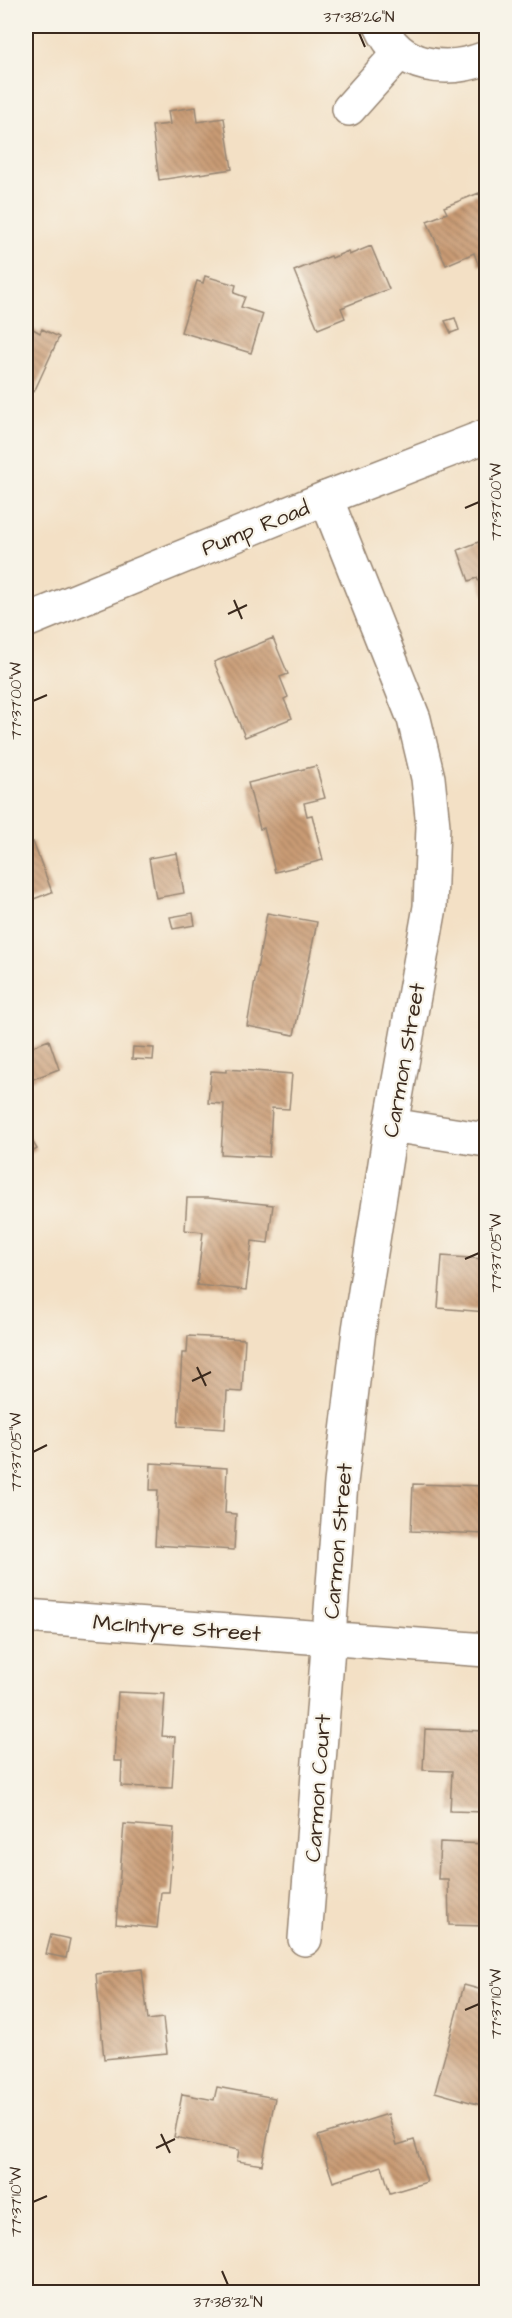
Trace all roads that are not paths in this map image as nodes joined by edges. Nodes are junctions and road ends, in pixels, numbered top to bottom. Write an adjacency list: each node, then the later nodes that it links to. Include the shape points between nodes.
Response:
1 (381, 26): 2 (street)
2 (399, 52): 3 (street, via 411,60 448,67); 4 (street)
3 (486, 58)
4 (349, 110)
5 (486, 436): 6 (street, Pump Road)
6 (326, 498): 7 (street, Pump Road); 8 (street, Carmon Street, via 414,719 434,826 430,907)
7 (26, 621)
8 (391, 1125): 9 (street); 11 (street, Carmon Street, via 359,1330)
9 (486, 1140)
10 (26, 1616): 11 (street, McIntyre Street)
11 (328, 1638): 12 (street, McIntyre Street); 13 (street, Carmon Court)
12 (486, 1650)
13 (305, 1939)

